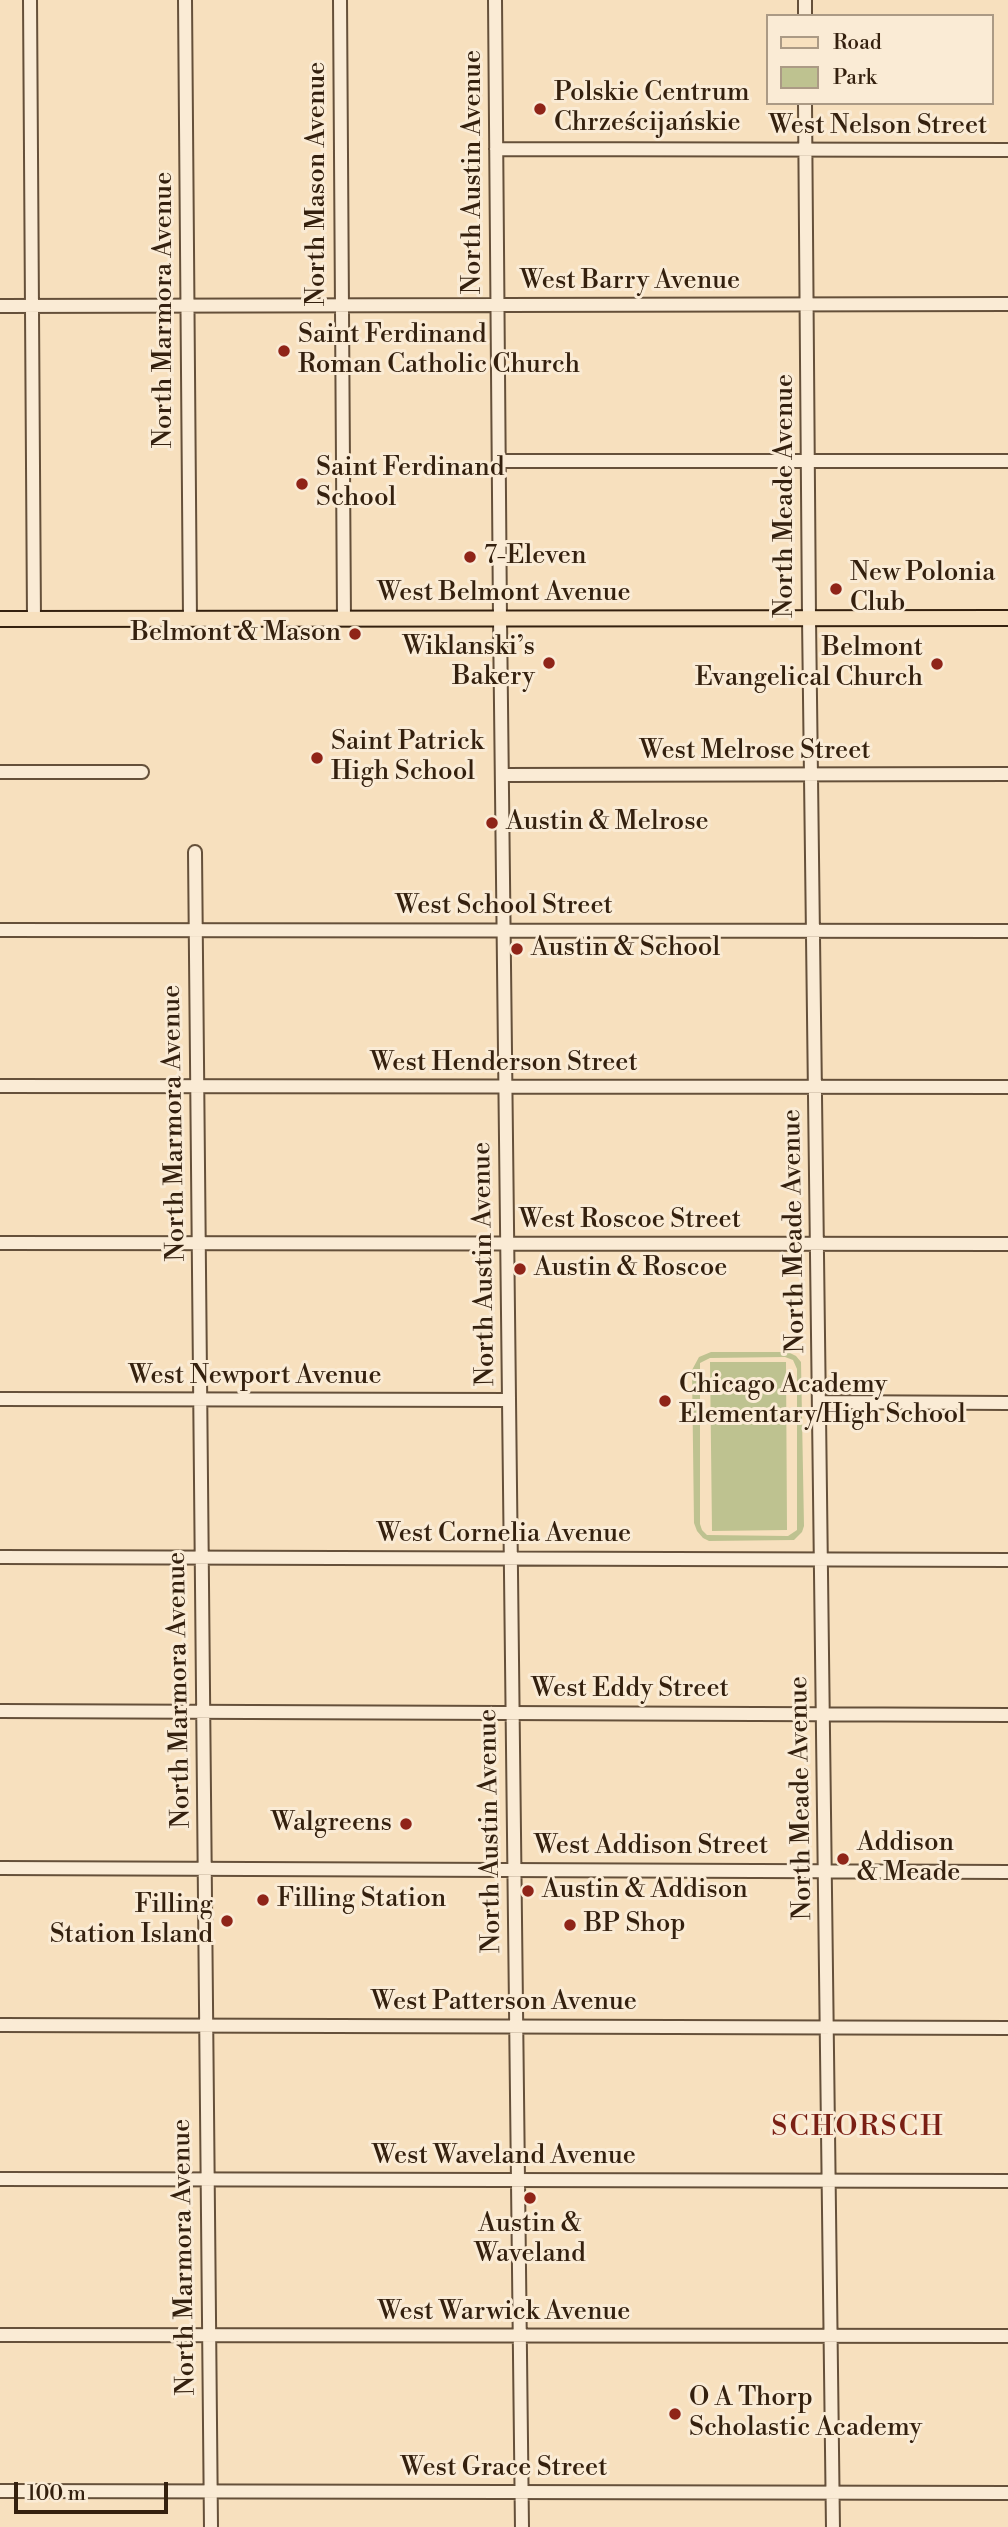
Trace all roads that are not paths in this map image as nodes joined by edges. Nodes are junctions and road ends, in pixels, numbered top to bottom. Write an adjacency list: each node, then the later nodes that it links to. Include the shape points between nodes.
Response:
1 (30, 0): 11 (street)
2 (185, 0): 12 (street, North Marmora Avenue)
3 (340, 0): 13 (street, North Mason Avenue)
4 (495, 0): 6 (street, North Austin Avenue)
5 (806, 105): 7 (street, North Meade Avenue)
6 (496, 149): 7 (street, West Nelson Street); 14 (street, North Austin Avenue)
7 (806, 149): 8 (street, West Nelson Street); 9 (street, North Meade Avenue)
8 (1008, 150)
9 (807, 304): 10 (street, West Barry Avenue); 14 (street, West Barry Avenue); 17 (street, North Meade Avenue)
10 (1008, 304)
11 (32, 305): 12 (street, West Barry Avenue); 15 (street, West Barry Avenue); 23 (street)
12 (188, 305): 13 (street, West Barry Avenue); 24 (street, North Marmora Avenue)
13 (342, 305): 14 (street, West Barry Avenue); 25 (street, North Mason Avenue)
14 (497, 305): 16 (street, North Austin Avenue)
15 (0, 306)
16 (499, 461): 17 (street); 19 (street, North Austin Avenue)
17 (808, 461): 18 (street); 20 (street, North Meade Avenue)
18 (1008, 461)
19 (500, 618): 20 (main road, West Belmont Avenue); 25 (main road, West Belmont Avenue); 29 (street, North Austin Avenue)
20 (809, 618): 21 (main road, West Belmont Avenue); 30 (street, North Meade Avenue)
21 (1008, 618)
22 (0, 619): 23 (main road, West Belmont Avenue)
23 (34, 619): 24 (main road, West Belmont Avenue)
24 (190, 619): 25 (main road, West Belmont Avenue)
25 (344, 619)
26 (0, 772): 27 (street)
27 (142, 772)
28 (1008, 774): 30 (street, West Melrose Street)
29 (502, 775): 30 (street, West Melrose Street); 34 (street, North Austin Avenue)
30 (811, 775): 35 (street, North Meade Avenue)
31 (195, 852): 33 (street, North Marmora Avenue)
32 (0, 930): 33 (street, West School Street)
33 (196, 930): 34 (street, West School Street); 38 (street, North Marmora Avenue)
34 (503, 930): 35 (street, West School Street); 39 (street, North Austin Avenue)
35 (813, 930): 36 (street, West School Street); 40 (street, North Meade Avenue)
36 (1008, 930)
37 (0, 1086): 38 (street, West Henderson Street)
38 (197, 1086): 39 (street, West Henderson Street); 43 (street, North Marmora Avenue)
39 (505, 1087): 40 (street, West Henderson Street); 44 (street, North Austin Avenue)
40 (816, 1087): 41 (street, West Henderson Street); 45 (street, North Meade Avenue)
41 (1008, 1087)
42 (0, 1243): 43 (street, West Roscoe Street)
43 (198, 1243): 44 (street, West Roscoe Street); 48 (street, North Marmora Avenue)
44 (507, 1243): 45 (street, West Roscoe Street); 49 (street, North Austin Avenue)
45 (818, 1244): 46 (street, West Roscoe Street); 50 (street, North Meade Avenue)
46 (1008, 1244)
47 (0, 1399): 48 (street, West Newport Avenue)
48 (200, 1400): 49 (street, West Newport Avenue); 53 (street, North Marmora Avenue)
49 (509, 1400): 54 (street, North Austin Avenue)
50 (820, 1402): 51 (street); 55 (street, North Meade Avenue)
51 (1008, 1402)
52 (0, 1557): 53 (street, West Cornelia Avenue)
53 (201, 1557): 54 (street, West Cornelia Avenue); 58 (street, North Marmora Avenue)
54 (511, 1558): 55 (street, West Cornelia Avenue); 59 (street, North Austin Avenue)
55 (822, 1559): 56 (street, West Cornelia Avenue); 60 (street, North Meade Avenue)
56 (1008, 1560)
57 (0, 1711): 58 (street, West Eddy Street)
58 (203, 1712): 59 (street, West Eddy Street); 63 (street, North Marmora Avenue)
59 (513, 1713): 60 (street, West Eddy Street); 64 (street, North Austin Avenue)
60 (824, 1714): 61 (street, West Eddy Street); 65 (street, North Meade Avenue)
61 (1008, 1714)
62 (0, 1868): 63 (street, West Addison Street)
63 (204, 1868): 64 (street, West Addison Street); 68 (street, North Marmora Avenue)
64 (515, 1869): 65 (street, West Addison Street); 69 (street, North Austin Avenue)
65 (826, 1871): 66 (street, West Addison Street); 70 (street, North Meade Avenue)
66 (1008, 1872)
67 (0, 2025): 68 (street, West Patterson Avenue)
68 (206, 2025): 69 (street, West Patterson Avenue); 73 (street, North Marmora Avenue)
69 (516, 2025): 70 (street, West Patterson Avenue); 74 (street, North Austin Avenue)
70 (827, 2027): 71 (street, West Patterson Avenue); 75 (street, North Meade Avenue)
71 (1008, 2028)
72 (0, 2179): 73 (street, West Waveland Avenue)
73 (207, 2180): 74 (street, West Waveland Avenue); 78 (street, North Marmora Avenue)
74 (518, 2180): 75 (street, West Waveland Avenue); 79 (street, North Austin Avenue)
75 (829, 2181): 76 (street, West Waveland Avenue); 80 (street, North Meade Avenue)
76 (1008, 2181)
77 (0, 2335): 78 (street, West Warwick Avenue)
78 (209, 2335): 79 (street, West Warwick Avenue); 83 (street, North Marmora Avenue)
79 (519, 2335): 80 (street, West Warwick Avenue); 84 (street, North Austin Avenue)
80 (831, 2336): 81 (street, West Warwick Avenue); 85 (street, North Meade Avenue)
81 (1008, 2336)
82 (0, 2491): 83 (street, West Grace Street)
83 (210, 2491): 84 (street, West Grace Street); 87 (street, North Marmora Avenue)
84 (521, 2492): 85 (street, West Grace Street); 88 (street, North Austin Avenue)
85 (833, 2493): 86 (street, West Grace Street); 89 (street, North Meade Avenue)
86 (1008, 2493)
87 (211, 2527)
88 (522, 2527)
89 (833, 2527)

